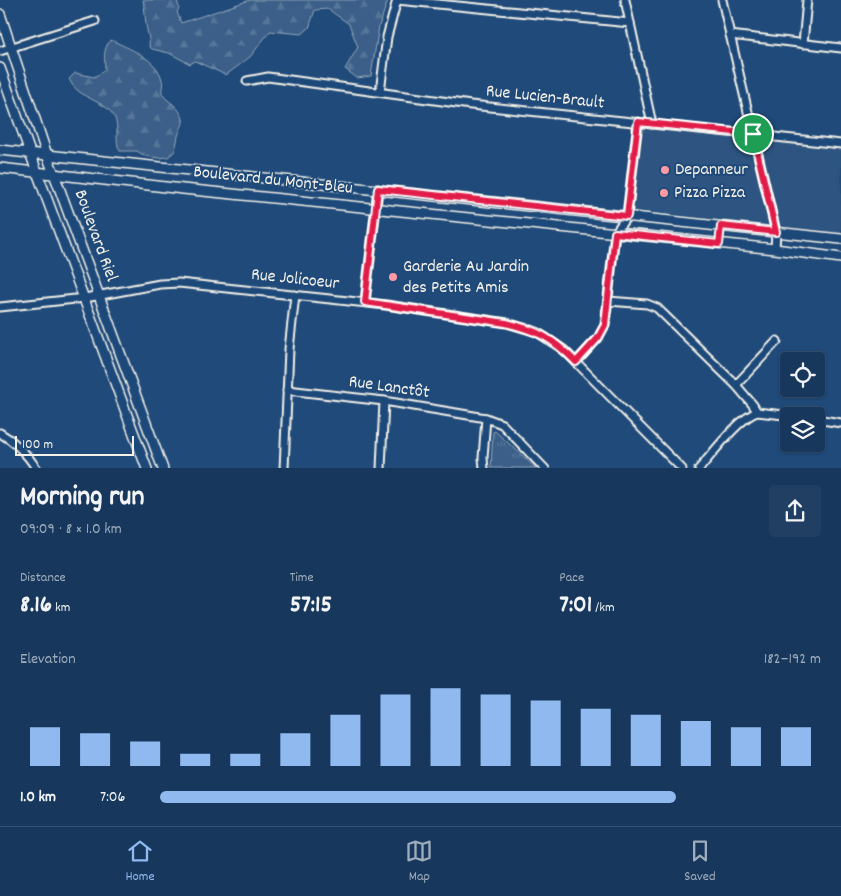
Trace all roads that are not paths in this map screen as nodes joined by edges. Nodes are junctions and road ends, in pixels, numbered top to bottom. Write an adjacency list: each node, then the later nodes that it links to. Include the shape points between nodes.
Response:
1 (397, 0): 7 (street); 15 (street, via 387,37)
2 (624, 0): 7 (street)
3 (722, 0): 8 (street)
4 (807, 0): 9 (street)
5 (0, 14): 10 (street, Boulevard Riel)
6 (95, 21): 10 (street)
7 (630, 23): 17 (street)
8 (730, 35): 9 (street); 18 (street)
9 (803, 44): 11 (street)
10 (12, 47): 12 (street); 22 (street, Boulevard Riel)
11 (841, 48)
12 (0, 51)
13 (0, 68): 21 (street, Boulevard Riel)
14 (247, 81): 15 (street, Rue Lucien-Brault, via 268,77)
15 (380, 92): 16 (street, Rue Lucien-Brault)
16 (638, 122): 17 (street, Rue Lucien-Brault); 28 (street)
17 (652, 124): 18 (street, Rue Lucien-Brault)
18 (753, 134): 19 (street, Rue Lucien-Brault); 30 (street)
19 (841, 144)
20 (0, 150): 21 (street, Boulevard du Mont-Bleu)
21 (30, 153): 22 (street, Boulevard du Mont-Bleu); 24 (street, Boulevard Riel)
22 (47, 155): 25 (street, Boulevard Riel); 26 (street, Boulevard du Mont-Bleu)
23 (0, 168): 24 (street, Boulevard du Mont-Bleu)
24 (37, 172): 25 (street, Boulevard du Mont-Bleu); 38 (street, Boulevard Riel)
25 (55, 174): 27 (street, Boulevard du Mont-Bleu); 37 (street, Boulevard Riel)
26 (378, 189): 27 (street); 28 (street, Boulevard du Mont-Bleu)
27 (376, 208): 31 (street, Boulevard du Mont-Bleu); 40 (street)
28 (627, 216): 29 (street, Boulevard du Mont-Bleu); 31 (street)
29 (721, 226): 30 (street, Boulevard du Mont-Bleu); 33 (street)
30 (776, 232): 32 (street, Boulevard du Mont-Bleu); 34 (street)
31 (615, 233): 33 (street, Boulevard du Mont-Bleu); 39 (street)
32 (841, 239)
33 (719, 244): 34 (street, Boulevard du Mont-Bleu)
34 (775, 249): 35 (street, Boulevard du Mont-Bleu)
35 (841, 258)
36 (295, 294): 37 (street, Rue Jolicoeur, via 170,283); 40 (street, Rue Jolicoeur); 45 (street)
37 (100, 295): 38 (street, Rue Jolicoeur); 55 (street, Boulevard Riel)
38 (85, 298): 41 (street, Rue Jolicoeur); 54 (street, Boulevard Riel)
39 (608, 301): 43 (street, via 603,331); 44 (street, via 647,304 657,308)
40 (365, 302): 43 (street, Rue Jolicoeur, via 529,329 552,341)
41 (0, 307)
42 (777, 341): 44 (street)
43 (576, 362): 60 (street, Rue Jolicoeur)
44 (736, 385): 47 (street)
45 (287, 390): 46 (street, Rue Lanctôt); 56 (street)
46 (384, 402): 49 (street, Rue Lanctôt); 57 (street)
47 (757, 412): 48 (street); 61 (street, via 742,421)
48 (780, 415)
49 (486, 418): 58 (street); 59 (street, Rue Lanctôt, via 502,424)
50 (825, 420): 51 (street)
51 (841, 423)
52 (0, 433): 53 (street, via 24,451)
53 (37, 468)
54 (148, 468)
55 (163, 468)
56 (284, 468)
57 (381, 468)
58 (484, 468)
59 (545, 468)
60 (682, 468)
61 (700, 468)

